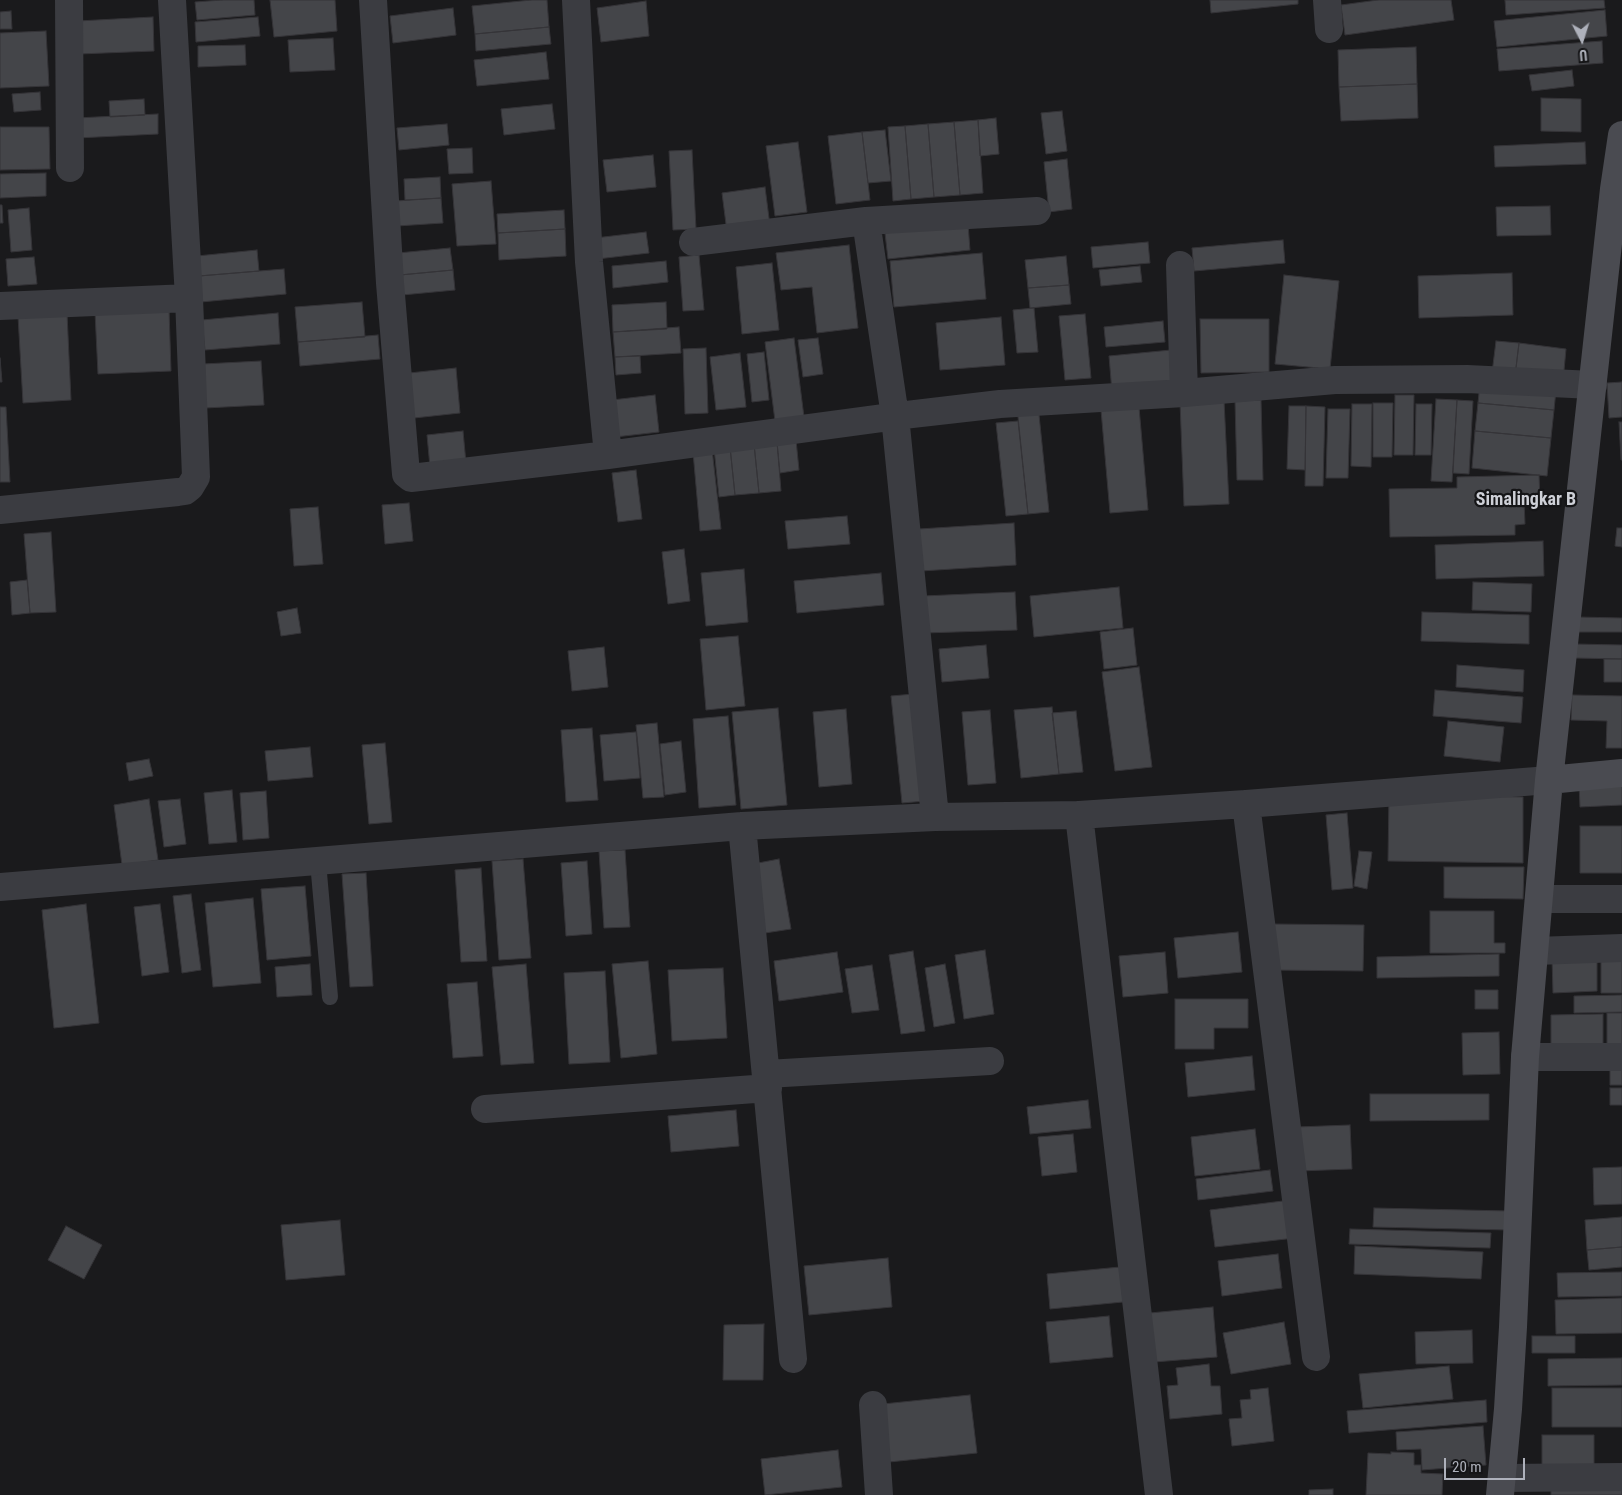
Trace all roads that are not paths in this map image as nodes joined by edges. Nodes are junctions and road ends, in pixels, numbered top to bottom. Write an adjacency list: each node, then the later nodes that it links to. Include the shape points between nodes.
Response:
1 (69, 0): 8 (street)
2 (172, 0): 14 (street)
3 (373, 0): 19 (street, via 390,282 406,474 411,478)
4 (576, 0): 19 (street, via 589,262)
5 (1327, 0): 6 (street)
6 (1329, 29)
7 (1622, 135): 9 (main road)
8 (70, 168)
9 (1618, 189): 16 (main road)
10 (1037, 211): 11 (street)
11 (866, 221): 12 (street); 18 (street)
12 (693, 242)
13 (1180, 265): 17 (street)
14 (189, 298): 15 (street); 20 (street, via 196,477 190,487 178,492)
15 (0, 306)
16 (1593, 385): 17 (street, via 1467,379 1335,380); 22 (main road)
17 (1184, 393): 18 (street, via 1000,404)
18 (895, 416): 19 (street); 25 (street)
19 (608, 455)
20 (0, 510)
21 (1622, 774): 22 (main road)
22 (1549, 780): 23 (street); 29 (main road)
23 (1246, 804): 24 (street); 39 (street)
24 (1079, 815): 25 (street); 45 (street)
25 (935, 817): 26 (street)
26 (742, 826): 27 (street); 37 (street)
27 (318, 862): 28 (street); 33 (lane)
28 (0, 887)
29 (1539, 899): 30 (street); 32 (main road)
30 (1622, 899)
31 (1622, 948): 32 (street)
32 (1535, 951): 34 (main road)
33 (330, 997)
34 (1525, 1057): 35 (street); 43 (main road, via 1513,1327)
35 (1622, 1057)
36 (990, 1061): 37 (street)
37 (767, 1081): 38 (street); 40 (street)
38 (485, 1109)
39 (1316, 1358)
40 (793, 1359)
41 (873, 1405): 44 (street)
42 (1622, 1477): 43 (street)
43 (1501, 1487)
44 (879, 1495)
45 (1159, 1495)

